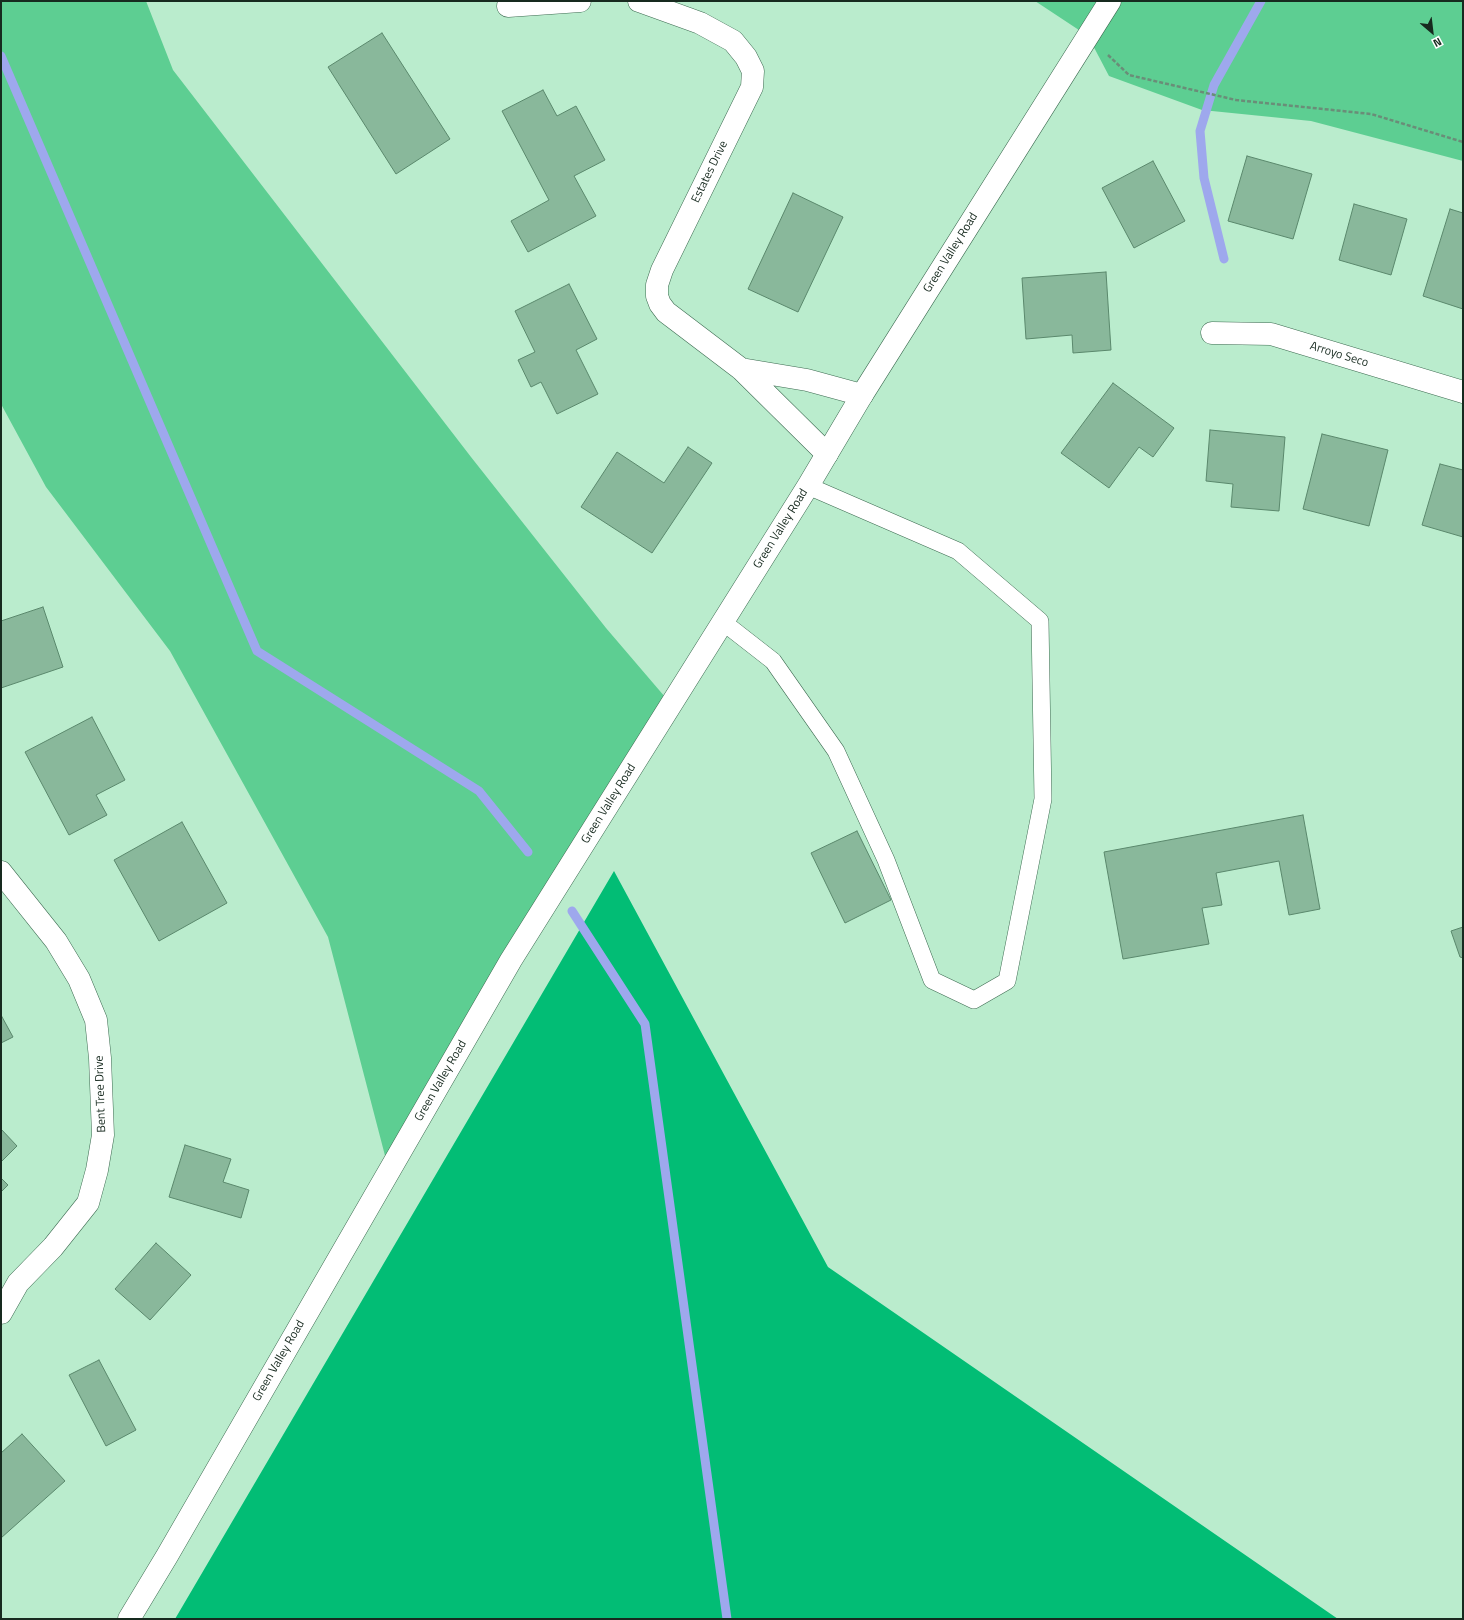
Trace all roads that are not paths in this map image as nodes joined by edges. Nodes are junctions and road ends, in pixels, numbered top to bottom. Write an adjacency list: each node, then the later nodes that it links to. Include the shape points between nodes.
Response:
1 (580, 1): 4 (street)
2 (639, 1): 6 (street, Estates Drive, via 700,22 732,41 746,57 753,71 752,87 657,285 657,296 666,312)
3 (1110, 1): 8 (street, Green Valley Road)
4 (508, 6)
5 (1212, 333): 7 (street, Arroyo Seco, via 1271,334)
6 (741, 369): 8 (street, Estates Drive, via 807,380); 9 (street, Estates Drive)
7 (1463, 392)
8 (862, 395): 9 (street, Green Valley Road)
9 (827, 454): 10 (street, Green Valley Road)
10 (808, 486): 11 (street, Green Valley Road); 11 (lane, via 958,551 1040,621 1043,799 1008,981 974,1000 932,980 886,860 836,751 773,661)
11 (723, 622): 14 (street, Green Valley Road, via 512,960)
12 (1, 872): 13 (street, Bent Tree Drive, via 56,941 79,979 96,1020 103,1135 88,1203 54,1247 18,1283)
13 (1, 1313)
14 (129, 1619)

